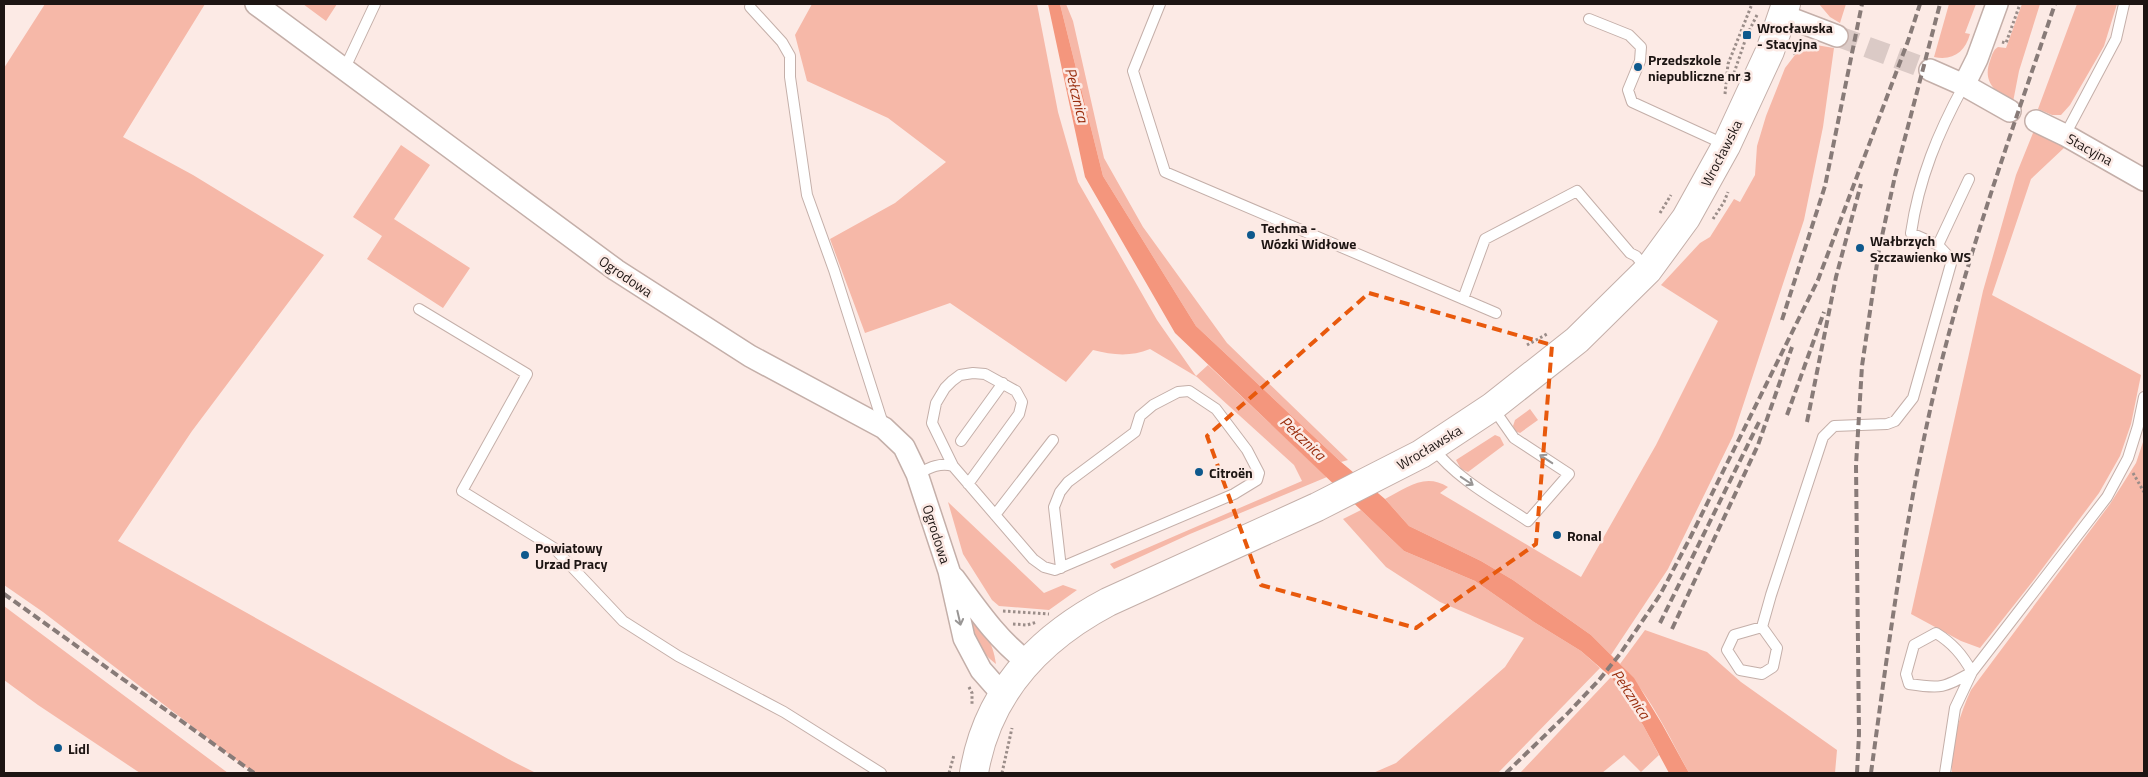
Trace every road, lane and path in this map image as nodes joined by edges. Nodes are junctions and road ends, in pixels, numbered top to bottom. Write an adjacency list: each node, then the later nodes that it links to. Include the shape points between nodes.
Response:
1 (256, 4): 11 (street, Ogrodowa)
2 (375, 4): 11 (lane)
3 (1160, 4): 26 (lane, via 1133,71 1165,172)
4 (1752, 4): 8 (path, via 1728,64 1725,101 1747,35)
5 (1996, 4): 13 (street, via 1977,59)
6 (2124, 4): 16 (lane, via 2116,39)
7 (750, 7): 36 (lane, via 782,42 790,56 790,77 807,195)
8 (1775, 12): 10 (street); 17 (main road, Wrocławska, via 1770,50)
9 (1589, 19): 17 (lane, via 1629,35 1640,47 1640,61 1628,90 1632,102)
10 (1837, 36)
11 (344, 70): 36 (street, Ogrodowa, via 616,270 750,356)
12 (1930, 70): 13 (street)
13 (1964, 85): 14 (street); 24 (lane, via 1931,153 1916,199 1911,233)
14 (2010, 111)
15 (2036, 121): 16 (street, Stacyjna)
16 (2065, 135): 19 (street, Stacyjna)
17 (1726, 146): 25 (main road, Wrocławska, via 1686,218)
18 (1969, 179): 24 (lane)
19 (2144, 180)
20 (1675, 190): 23 (path)
21 (1674, 199): 22 (path)
22 (1663, 215)
23 (1656, 220)
24 (1938, 245): 48 (lane, via 1952,260 1913,398 1895,421 1834,426 1823,437)
25 (1648, 270): 26 (lane, via 1577,191 1485,239); 35 (main road, Wrocławska, via 1577,340)
26 (1463, 299): 28 (lane)
27 (419, 309): 55 (lane, via 527,374 462,491 554,548 623,622 678,656 784,712)
28 (1496, 313)
29 (1553, 329): 31 (path)
30 (1552, 337): 32 (path)
31 (1527, 345)
32 (1531, 350)
33 (1003, 383): 38 (lane); 40 (lane, via 973,372 960,375 945,388 936,403 932,423); 42 (lane, via 1016,391 1022,402 1019,414)
34 (2144, 397): 50 (lane, via 2128,458 2107,498)
35 (1492, 407): 39 (main road, Wrocławska); 39 (lane, one-way to 35, via 1461,477 1528,521 1569,474 1514,438)
36 (884, 428): 41 (street, Ogrodowa, via 904,447)
37 (1053, 440): 43 (lane)
38 (961, 441)
39 (1432, 447): 49 (main road, Wrocławska, via 1317,507 1084,615)
40 (953, 466): 41 (lane, via 932,467); 42 (lane)
41 (917, 474): 45 (street, Ogrodowa)
42 (968, 484): 43 (lane)
43 (995, 515): 44 (lane, via 1033,559 1044,567)
44 (1061, 568): 44 (lane, via 1234,494 1256,480 1259,473 1247,450 1216,410 1189,391 1178,392 1153,405 1140,416 1135,432 1068,482 1054,507)
45 (949, 571): 49 (street, Ogrodowa, via 999,637); 52 (street, Ogrodowa, one-way to 52, via 964,638 982,670)
46 (997, 610): 47 (path)
47 (1049, 614)
48 (1762, 627): 48 (lane, via 1777,648 1773,667 1762,674 1740,670 1727,650 1734,635)
49 (1027, 662): 52 (main road, Wrocławska)
50 (1972, 672): 50 (lane, via 1962,655 1936,633 1914,645 1906,674 1909,684 1934,688 1947,686); 58 (lane, via 1955,708)
51 (968, 685): 53 (path, via 972,693)
52 (1003, 695): 56 (main road, Wrocławska, via 982,737)
53 (972, 711)
54 (1013, 726): 57 (path)
55 (881, 773)
56 (974, 773)
57 (1002, 773)
58 (1945, 773)

